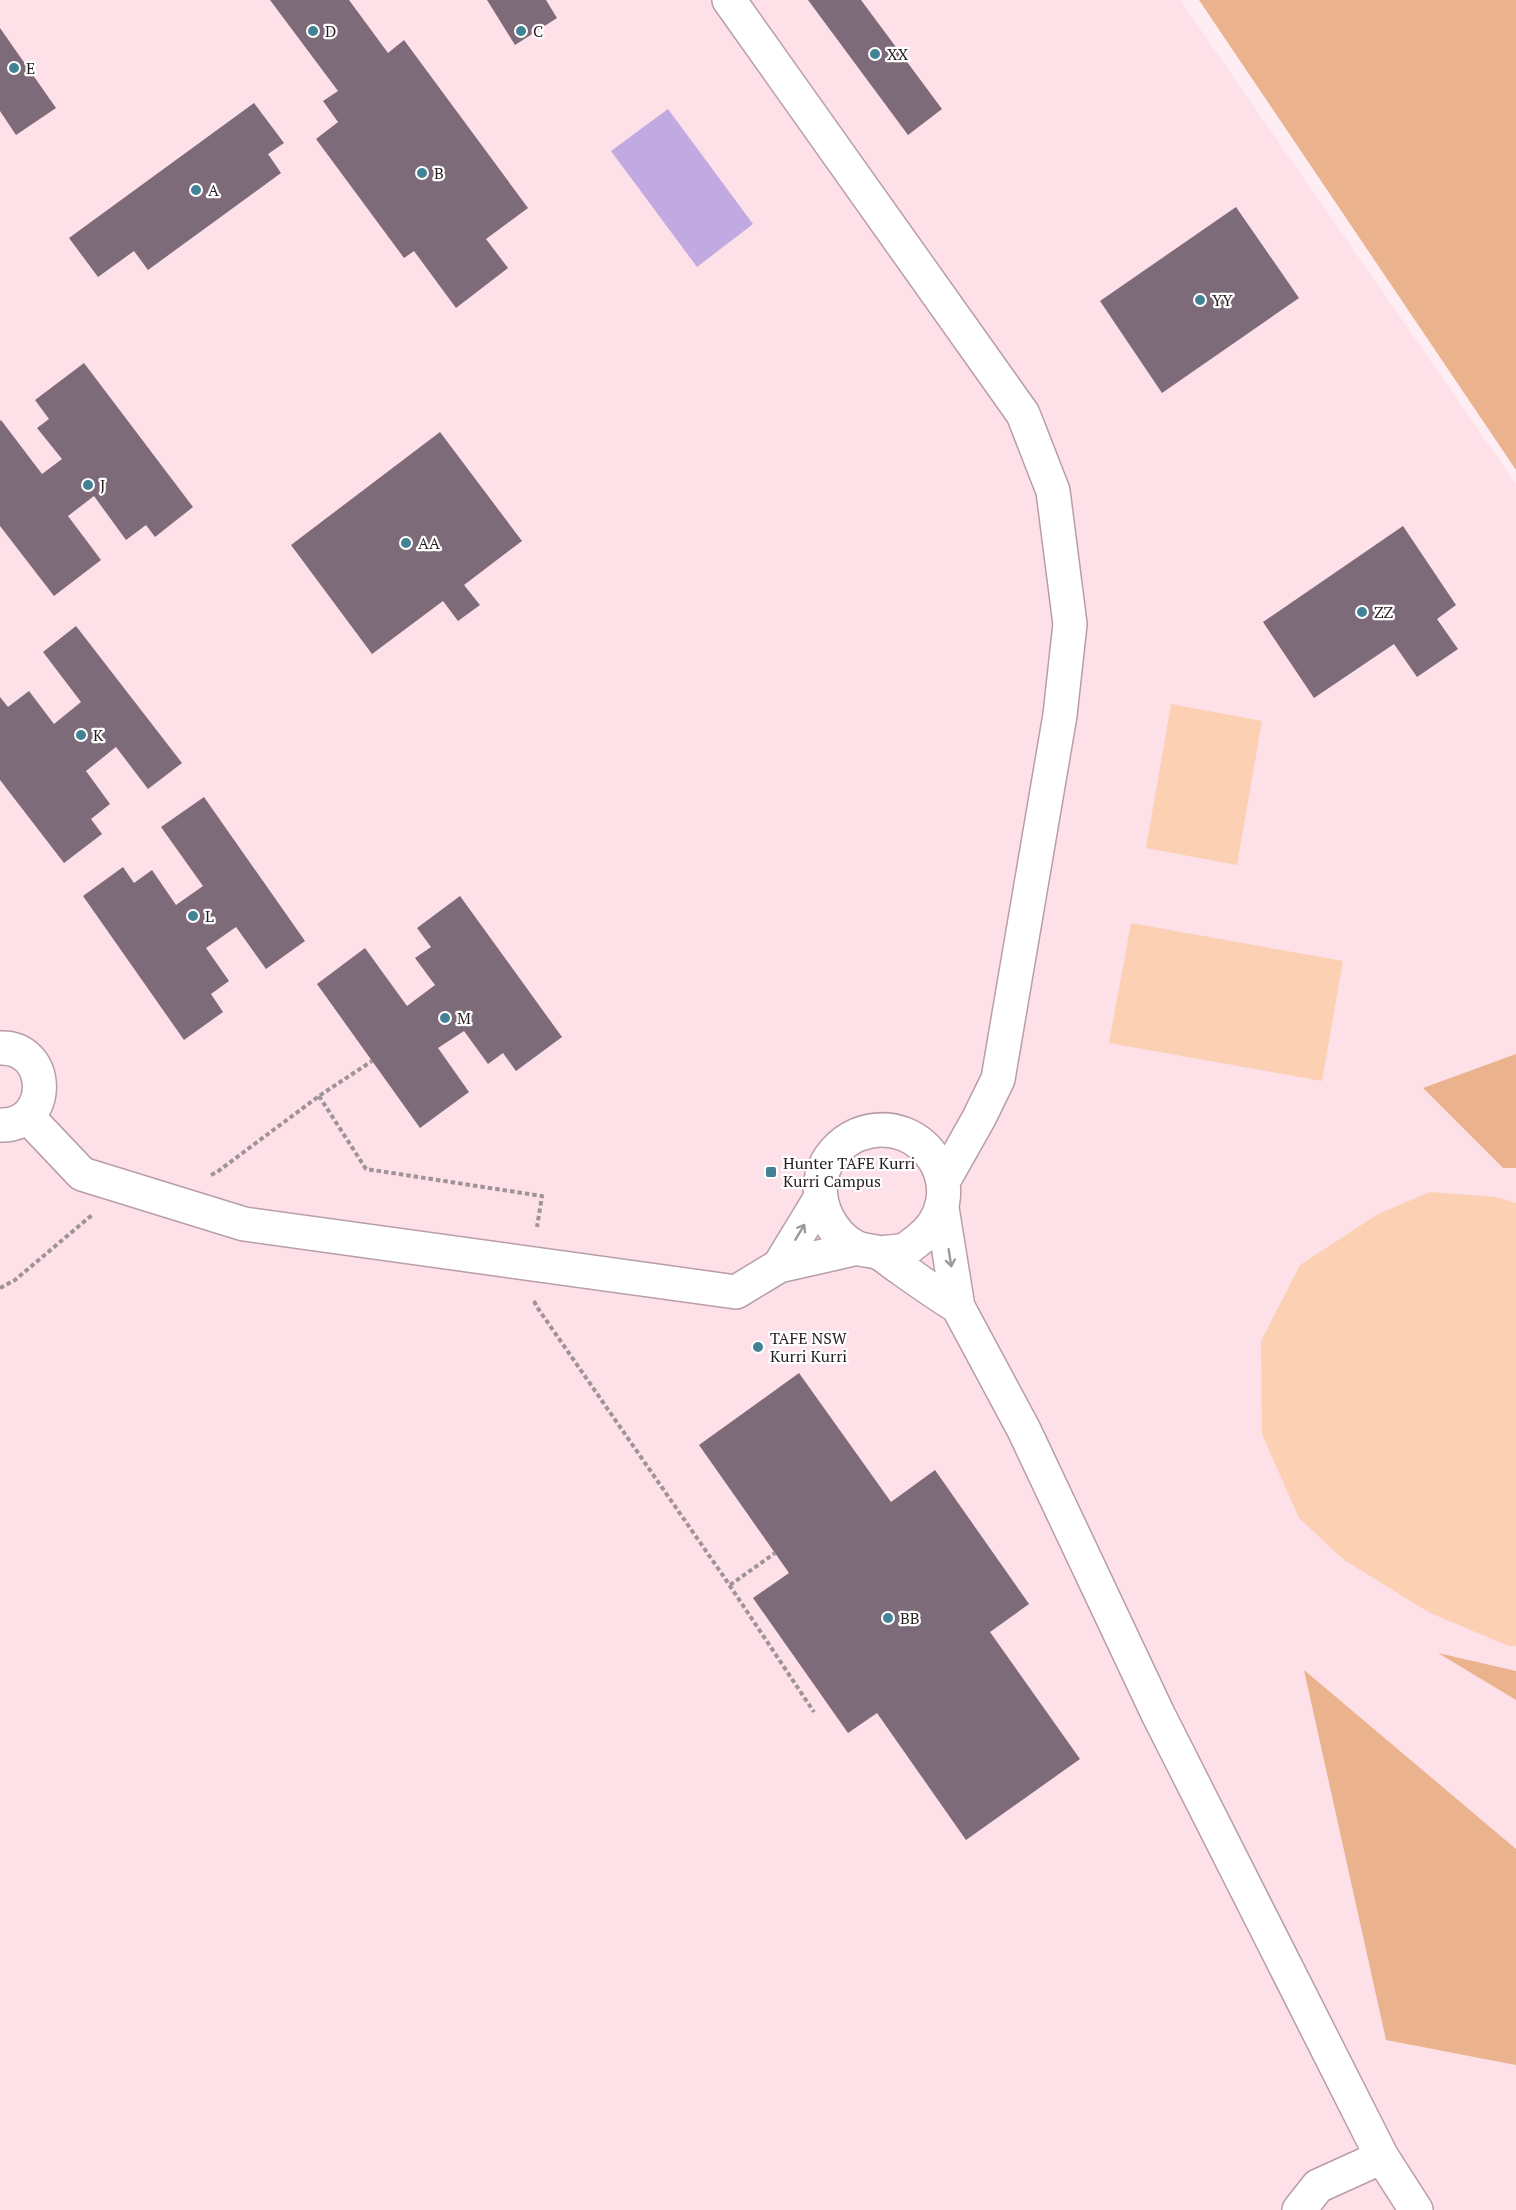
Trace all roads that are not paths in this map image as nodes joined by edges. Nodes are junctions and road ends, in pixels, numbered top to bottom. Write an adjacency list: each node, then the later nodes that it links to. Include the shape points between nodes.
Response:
1 (729, 0): 3 (lane, via 1023,414 1053,491 1070,624 1060,715 998,1079)
2 (0, 1048): 4 (lane, via 29,1059 40,1082 35,1107)
3 (979, 1118): 5 (lane); 6 (lane)
4 (14, 1121): 9 (lane, via 82,1174 244,1224 736,1292)
5 (916, 1138): 6 (lane, via 933,1155); 7 (lane, via 894,1130 871,1130 850,1138 832,1154 822,1175)
6 (943, 1194): 8 (lane, via 929,1232 906,1249); 10 (lane, one-way to 10)
7 (821, 1197): 8 (lane, via 827,1218 840,1236); 9 (lane, one-way to 7)
8 (868, 1251): 9 (lane); 10 (lane)
9 (779, 1266)
10 (958, 1308): 11 (lane, via 1024,1430 1158,1714)
11 (1382, 2157): 12 (lane, via 1317,2186); 13 (lane)
12 (1299, 2210)
13 (1416, 2210)

